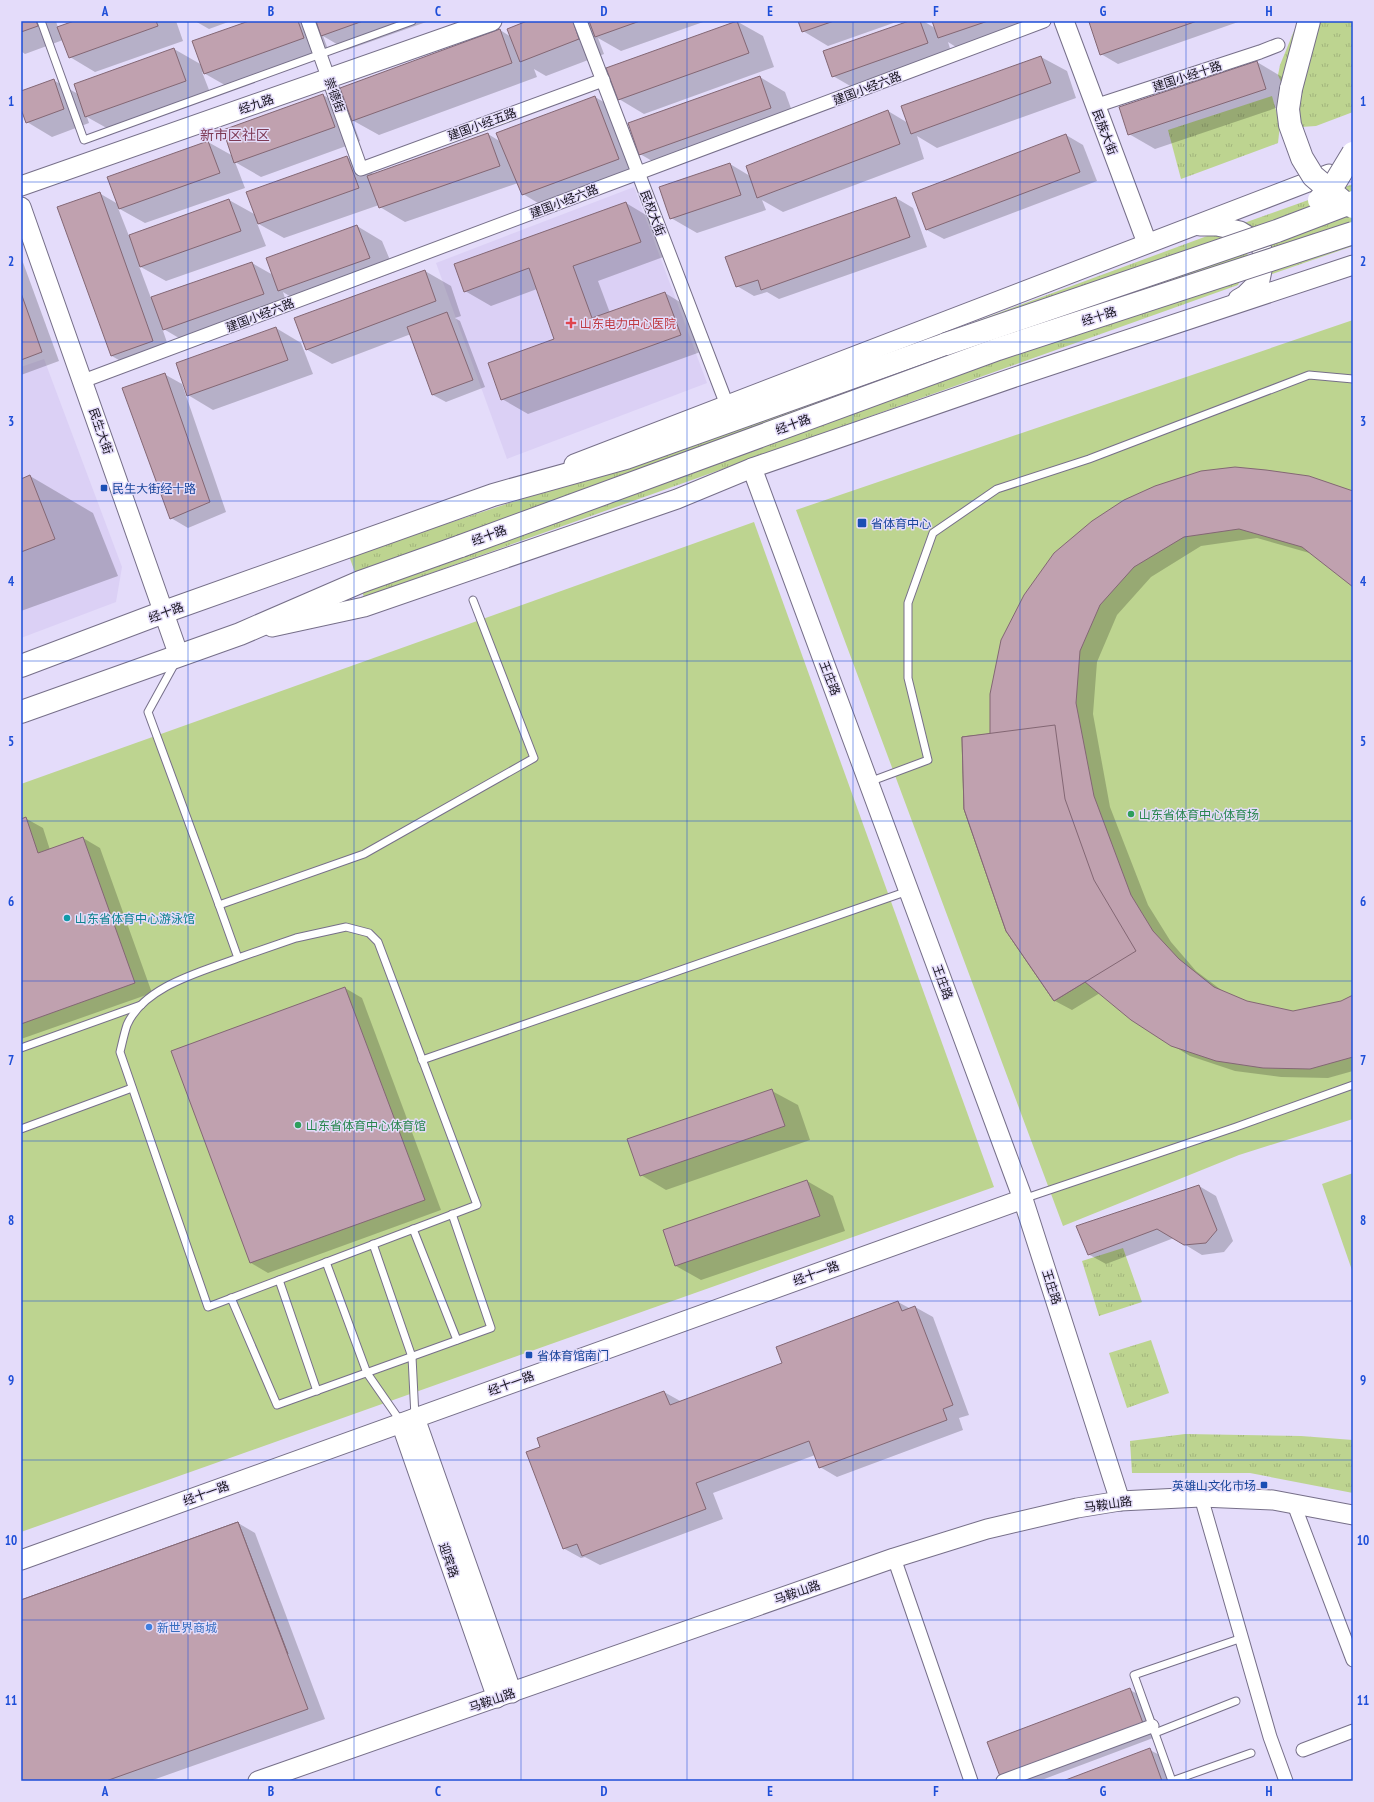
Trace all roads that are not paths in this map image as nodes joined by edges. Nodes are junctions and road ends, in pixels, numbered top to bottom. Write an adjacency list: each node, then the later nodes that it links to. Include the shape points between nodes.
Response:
1 (41, 21): 10 (lane, via 84,140)
2 (308, 21): 10 (street, 崇德街)
3 (412, 21): 10 (lane)
4 (492, 21): 11 (main road, 经九路)
5 (580, 21): 12 (street, 民权大街)
6 (1044, 21): 17 (street, 建国小经六路)
7 (1064, 21): 13 (main road, 民族大街)
8 (1309, 21): 21 (highway, bridge, via 1291,88 1288,109 1290,125 1302,158 1313,176)
9 (1278, 45): 13 (street, 建国小经十路)
10 (320, 54): 11 (street, 崇德街)
11 (329, 78): 16 (street, 崇德街); 18 (main road, 经九路)
12 (603, 80): 16 (street, 建国小经五路); 17 (street, 民权大街)
13 (1095, 106): 25 (main road, 民族大街)
14 (1353, 153): 23 (highway, bridge, via 1336,181 1310,210)
15 (1353, 165): 22 (main road, 经十路)
16 (361, 169)
17 (638, 174): 29 (street, 建国小经六路); 30 (street, 民权大街)
18 (21, 186)
19 (1353, 202): 23 (highway, 经十路, bridge)
20 (21, 207): 29 (main road, 民生大街)
21 (1353, 207)
22 (1193, 226): 25 (main road, 经十路); 27 (main road, via 1217,226 1240,231 1258,242 1265,256 1260,280 1245,295)
23 (1277, 231): 32 (highway, 经十路, bridge, via 946,344 626,458)
24 (1353, 233): 35 (highway, 经十路, bridge, via 998,349 360,582)
25 (1148, 243): 30 (main road, 经十路)
26 (1353, 265): 27 (main road, 经十路)
27 (1223, 308): 31 (main road, 经十路)
28 (1353, 379): 39 (lane, via 1309,375 1089,459 997,489 933,533 908,602 908,678 928,760)
29 (83, 381): 34 (main road, 民生大街)
30 (727, 405): 32 (main road, 经十路)
31 (752, 468): 35 (main road, 经十路, via 677,499 364,607); 39 (main road, 王庄路)
32 (493, 495): 34 (highway, 经十路)
33 (473, 600): 41 (lane, via 534,758 364,854)
34 (164, 612): 36 (main road, 民生大街); 37 (highway, 经十路)
35 (240, 634): 36 (highway, 经十路)
36 (179, 656): 38 (highway, 经十路); 41 (lane, via 148,712)
37 (21, 666)
38 (21, 712)
39 (869, 782): 40 (main road, 王庄路)
40 (910, 890): 45 (lane); 49 (main road, 王庄路)
41 (219, 905): 42 (lane)
42 (238, 958): 43 (lane, via 166,986); 45 (lane, via 296,938 346,927 370,933 378,942)
43 (141, 1005): 44 (lane); 47 (lane, via 127,1025 120,1052)
44 (21, 1048)
45 (422, 1060): 50 (lane, via 477,1205)
46 (1353, 1085): 49 (lane)
47 (132, 1088): 48 (lane); 55 (lane, via 208,1307)
48 (21, 1129)
49 (1023, 1199): 60 (main road, 经十一路); 62 (main road, 王庄路)
50 (452, 1214): 51 (lane); 56 (lane, via 492,1328)
51 (413, 1229): 52 (lane); 56 (lane)
52 (373, 1244): 53 (lane); 57 (lane)
53 (326, 1262): 54 (lane); 58 (lane)
54 (279, 1280): 55 (lane); 59 (lane)
55 (231, 1298): 59 (lane, via 277,1405)
56 (457, 1340): 57 (lane)
57 (412, 1357): 58 (lane); 60 (lane)
58 (367, 1373): 59 (lane); 60 (lane)
59 (317, 1391)
60 (408, 1420): 66 (main road, 经十一路); 69 (main road, 迎宾路)
61 (1201, 1497): 62 (main road, 马鞍山路); 63 (main road, 马鞍山路); 67 (street)
62 (1120, 1501): 65 (main road, 马鞍山路, via 1077,1508 987,1529)
63 (1293, 1502): 64 (main road, 马鞍山路); 68 (street)
64 (1353, 1515)
65 (894, 1558): 69 (main road, 马鞍山路); 76 (street)
66 (21, 1560)
67 (1242, 1638): 71 (lane, via 1134,1675); 79 (street, via 1270,1737)
68 (1353, 1660)
69 (505, 1695): 75 (main road, 马鞍山路)
70 (1236, 1701): 71 (lane)
71 (1154, 1730): 77 (street); 78 (lane)
72 (1353, 1731): 73 (street)
73 (1303, 1750)
74 (1251, 1753): 78 (lane)
75 (258, 1781)
76 (971, 1781)
77 (1003, 1781)
78 (1172, 1781)
79 (1286, 1781)

